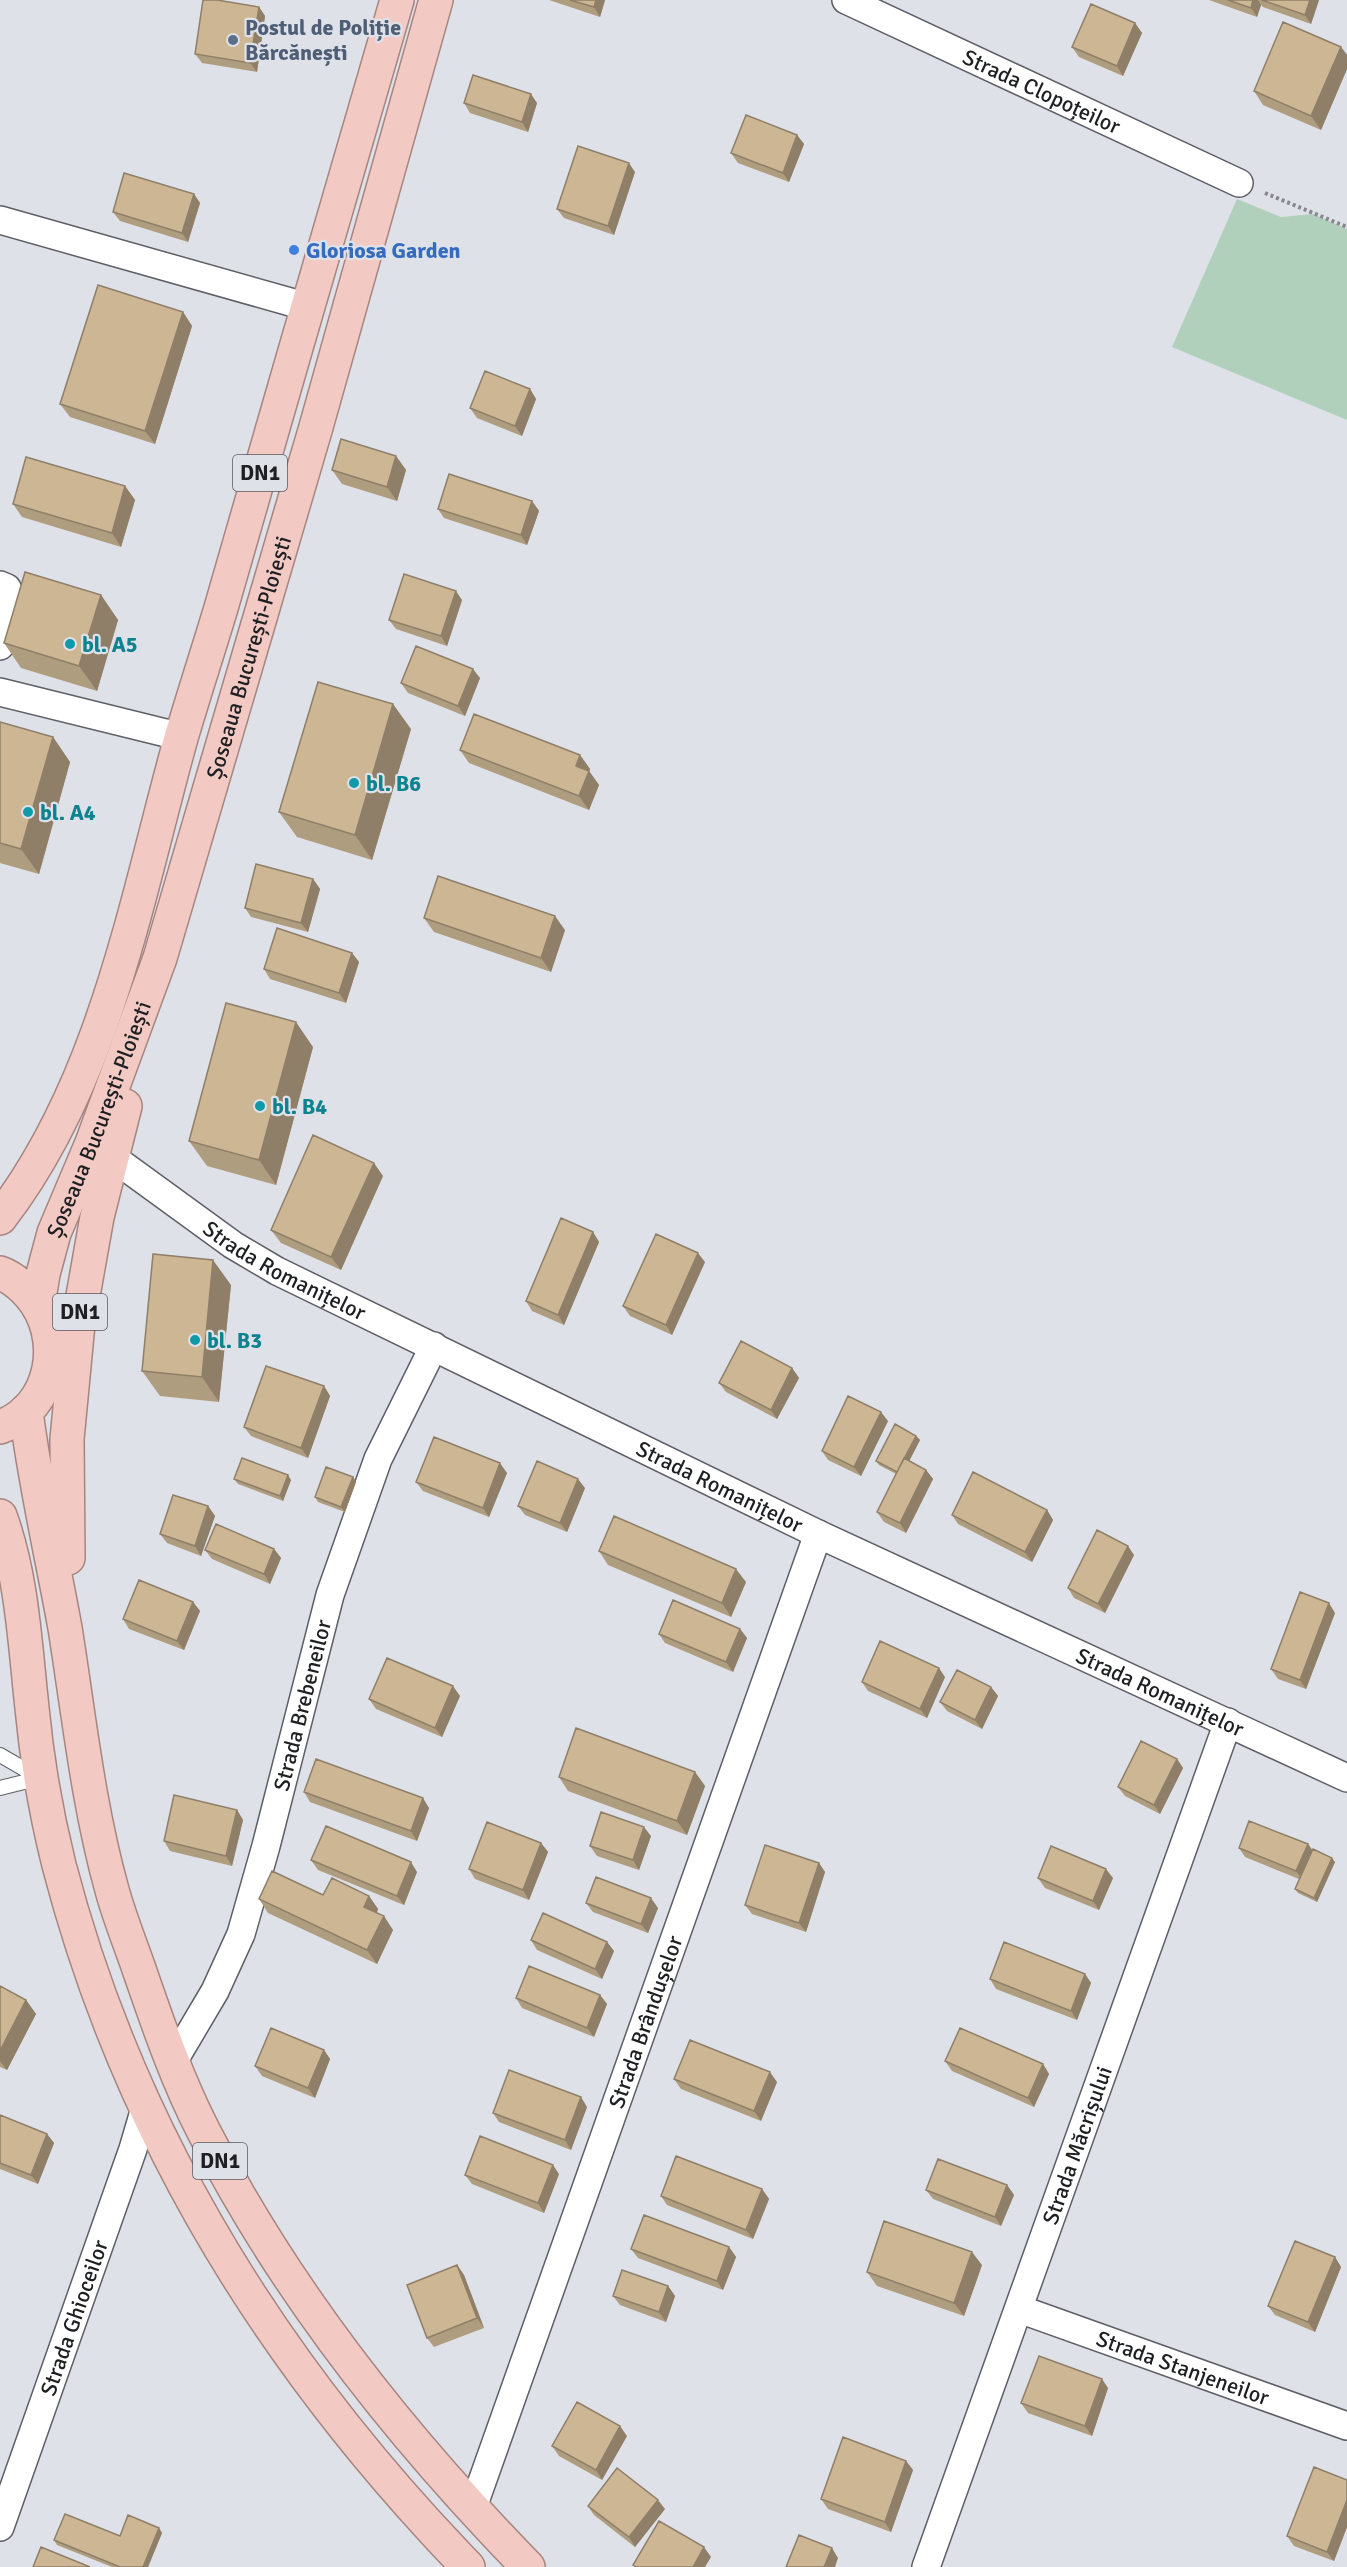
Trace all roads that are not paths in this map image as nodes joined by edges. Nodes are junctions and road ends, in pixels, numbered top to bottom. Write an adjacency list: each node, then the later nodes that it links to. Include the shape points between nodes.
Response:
1 (397, 0): 6 (highway, Șoseaua București-Ploiești / DN1)
2 (436, 0): 11 (highway, Șoseaua București-Ploiești / DN1)
3 (846, 0): 4 (street, Strada Clopoțeilor)
4 (1239, 183)
5 (0, 220): 6 (street)
6 (308, 307): 10 (highway, Șoseaua București-Ploiești / DN1)
7 (0, 585): 8 (street, via 7,588 13,600)
8 (0, 646)
9 (0, 692): 10 (street)
10 (182, 737): 13 (highway, Șoseaua București-Ploiești / DN1, via 95,1037 67,1109 39,1161)
11 (160, 958): 12 (highway, DN1); 15 (highway, Șoseaua București-Ploiești / DN1, via 92,1143 54,1233)
12 (112, 1157): 16 (street, Strada Romanițelor, via 233,1245 277,1271); 20 (highway, DN1, via 78,1324 67,1439)
13 (0, 1218)
14 (0, 1274): 15 (highway, DN1, via 23,1288)
15 (38, 1305): 17 (highway, DN1, via 50,1331 51,1360 43,1388)
16 (434, 1346): 19 (street, Strada Romanițelor); 26 (street, Strada Brebeneilor, via 378,1459 330,1595 241,1934 216,1991)
17 (13, 1419): 20 (highway, DN1, via 33,1467)
18 (2, 1527): 23 (highway, DN1, via 10,1583 26,1643)
19 (818, 1534): 21 (street, Strada Romanițelor); 30 (street, Strada Brândușelor)
20 (71, 1675): 26 (highway, DN1, via 85,1772 112,1891)
21 (1228, 1722): 24 (street, Strada Romanițelor); 28 (street, Strada Măcrișului)
22 (0, 1755): 23 (lane)
23 (40, 1778): 25 (lane); 27 (highway, DN1, via 59,1866 95,1981)
24 (1347, 1778)
25 (0, 1788)
26 (173, 2062): 30 (highway, DN1, via 203,2130 304,2301)
27 (145, 2108): 31 (street, Strada Ghioceilor); 32 (highway, DN1, via 183,2185 309,2383 379,2472)
28 (1019, 2309): 29 (street, Strada Stanjeneilor); 34 (street, Strada Măcrișului)
29 (1347, 2426)
30 (472, 2510): 33 (highway, DN1)
31 (0, 2527)
32 (460, 2563)
33 (528, 2567)
34 (926, 2567)

